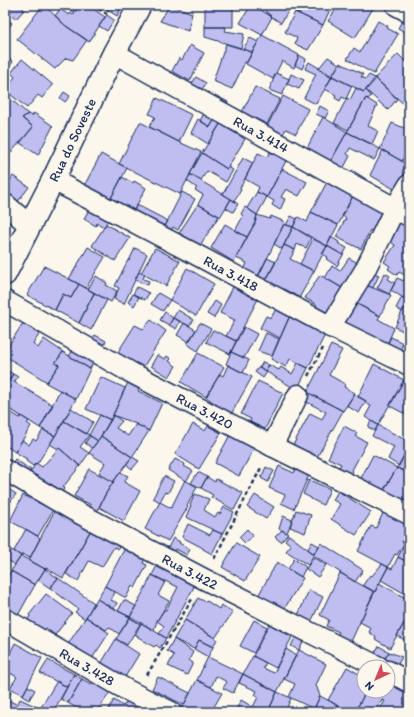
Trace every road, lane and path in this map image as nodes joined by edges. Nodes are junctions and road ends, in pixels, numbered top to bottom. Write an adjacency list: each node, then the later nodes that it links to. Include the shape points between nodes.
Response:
1 (140, 5): 4 (street, Rua do Soveste)
2 (396, 5): 3 (street)
3 (409, 12)
4 (114, 53): 5 (street, Rua do Soveste); 8 (street, Rua 3.414)
5 (53, 180): 9 (street, Rua do Soveste); 12 (street, Rua 3.418)
6 (409, 185): 8 (street)
7 (5, 204): 9 (street)
8 (402, 212): 12 (street)
9 (30, 226): 10 (street, Rua do Soveste)
10 (5, 274)
11 (5, 301): 15 (street, Rua 3.420, via 130,372)
12 (332, 327): 13 (street, Rua 3.418); 14 (path)
13 (409, 365)
14 (298, 395): 15 (street)
15 (272, 446): 17 (street, Rua 3.420); 18 (path)
16 (5, 470): 18 (street, Rua 3.422, via 73,510)
17 (409, 514)
18 (204, 579): 20 (street, Rua 3.422); 23 (path)
19 (5, 619): 23 (street, Rua 3.428)
20 (363, 659)
21 (396, 676): 22 (street)
22 (409, 682)
23 (136, 694): 24 (street, Rua 3.428)
24 (171, 712)

